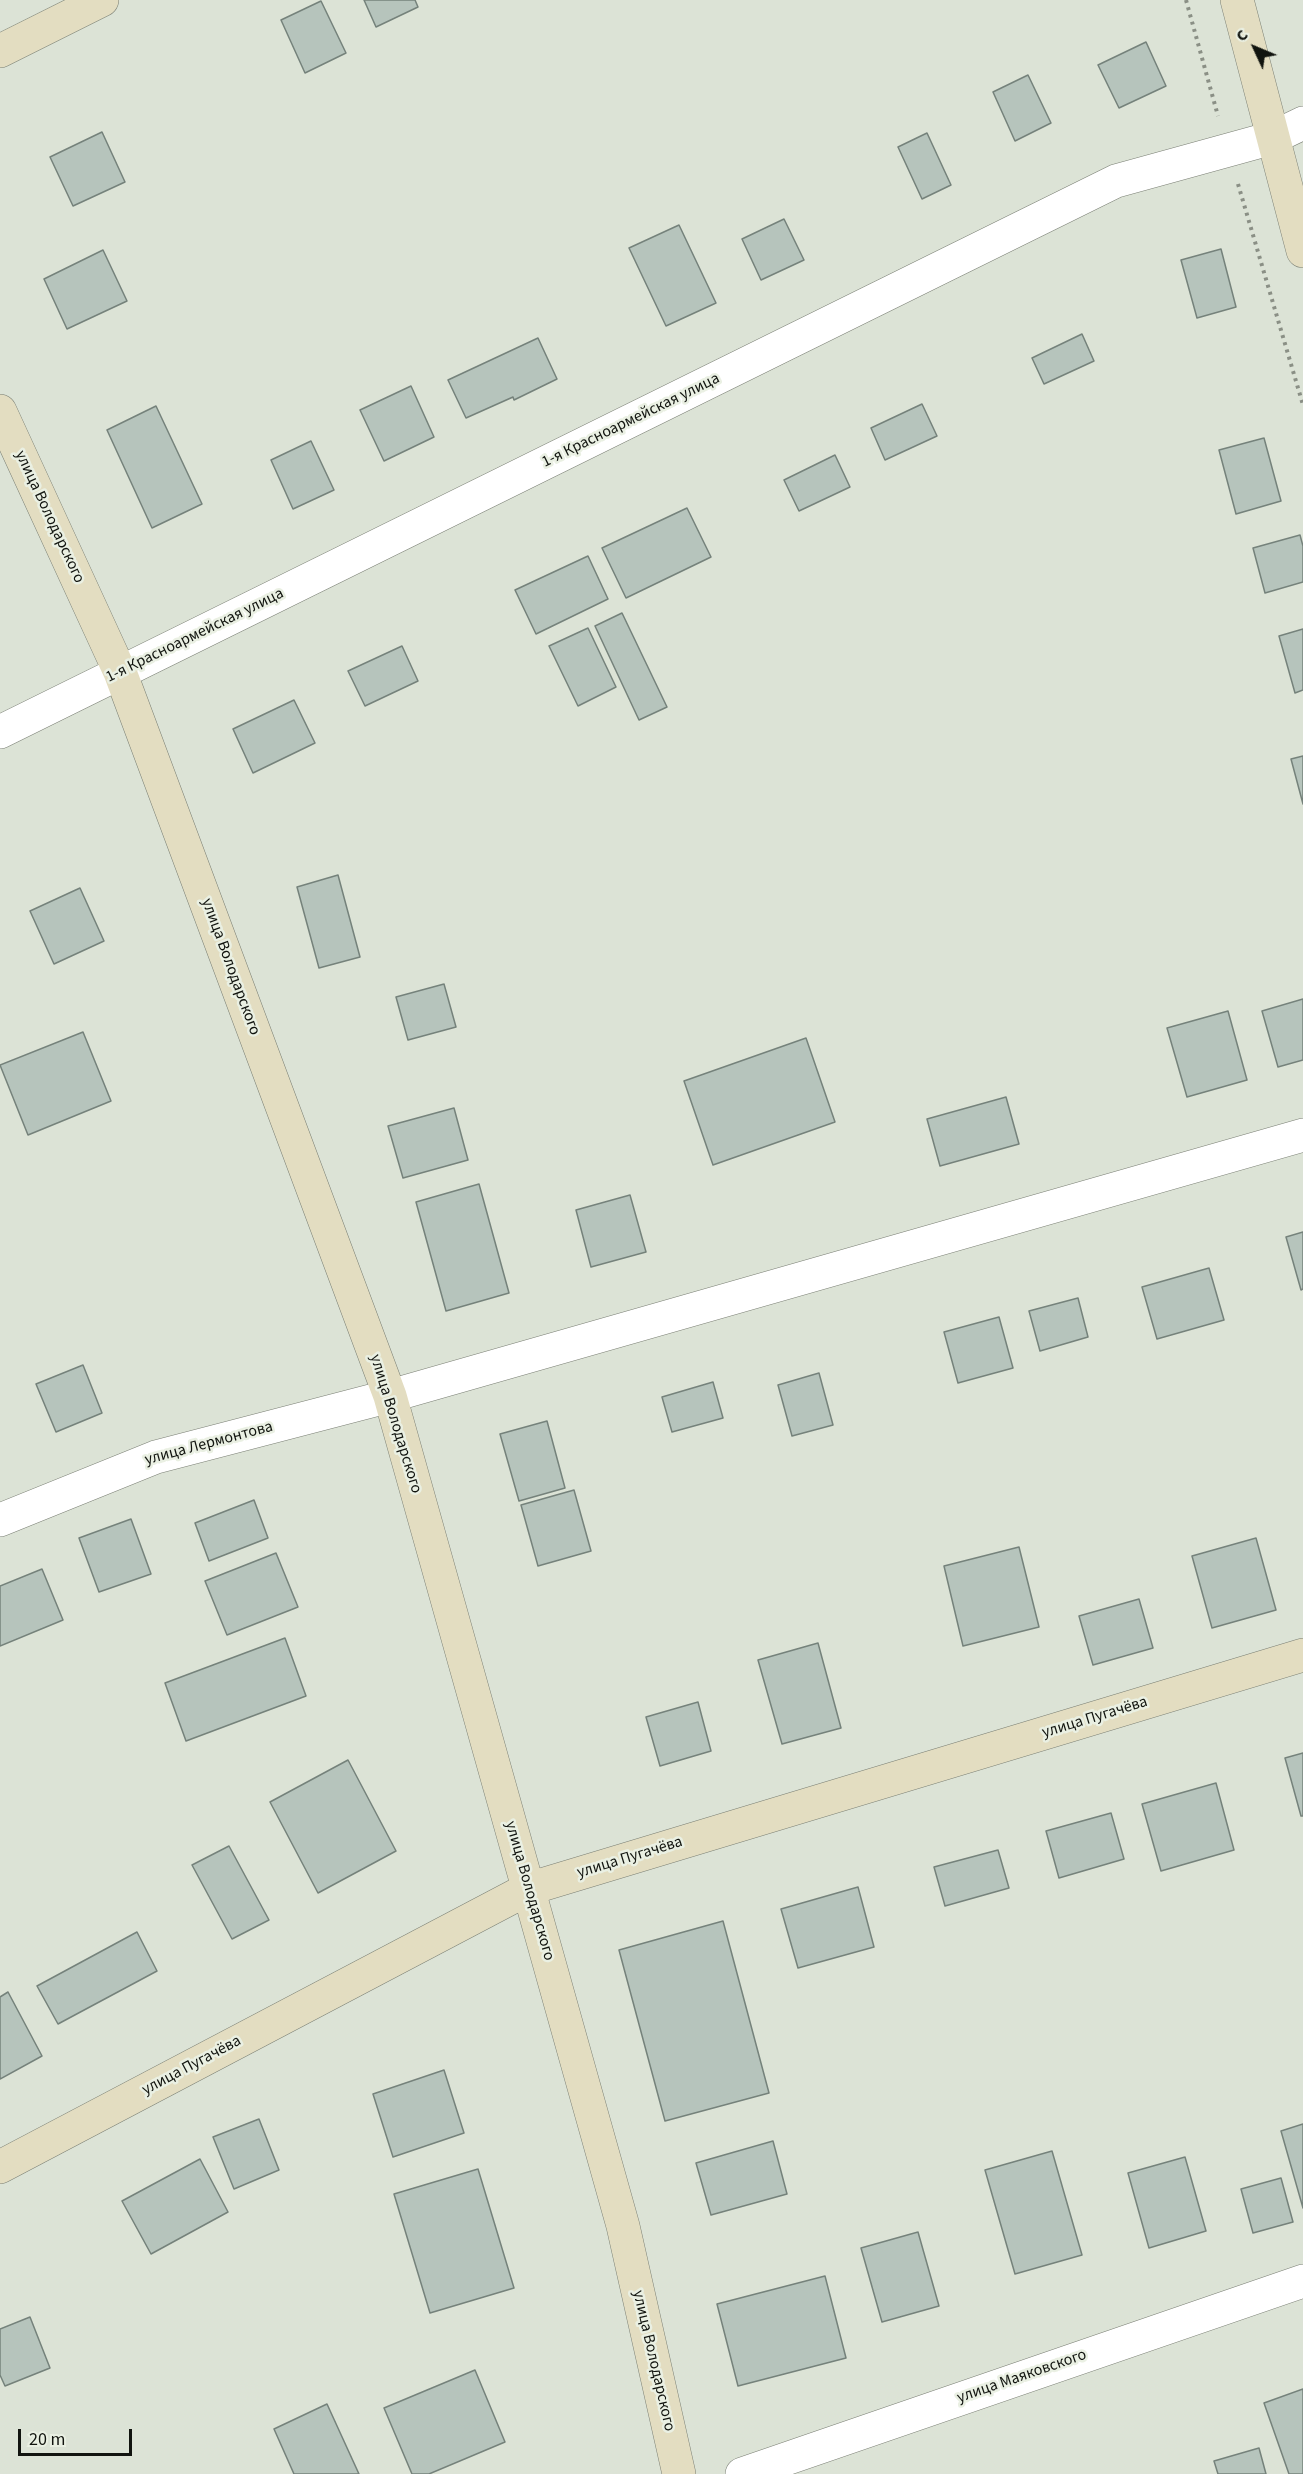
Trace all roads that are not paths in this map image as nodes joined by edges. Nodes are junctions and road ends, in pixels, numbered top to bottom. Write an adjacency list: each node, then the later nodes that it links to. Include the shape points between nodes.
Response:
1 (102, 0): 3 (main road)
2 (1237, 0): 5 (main road)
3 (0, 51)
4 (1303, 123): 5 (street, 1-я Красноармейская улица)
5 (1272, 138): 6 (main road); 8 (street, 1-я Красноармейская улица, via 1116,181)
6 (1303, 250)
7 (0, 411): 8 (main road, улица Володарского)
8 (120, 672): 9 (street, 1-я Красноармейская улица); 11 (main road, улица Володарского)
9 (0, 732)
10 (1303, 1135): 11 (street, улица Лермонтова)
11 (390, 1396): 12 (street, улица Лермонтова, via 156,1457); 14 (main road, улица Володарского)
12 (0, 1520)
13 (1303, 1655): 14 (main road, улица Пугачёва)
14 (528, 1888): 15 (main road, улица Пугачёва); 17 (main road, улица Володарского, via 623,2226)
15 (0, 2168)
16 (1303, 2281): 18 (street, улица Маяковского)
17 (680, 2474)
18 (742, 2474)

